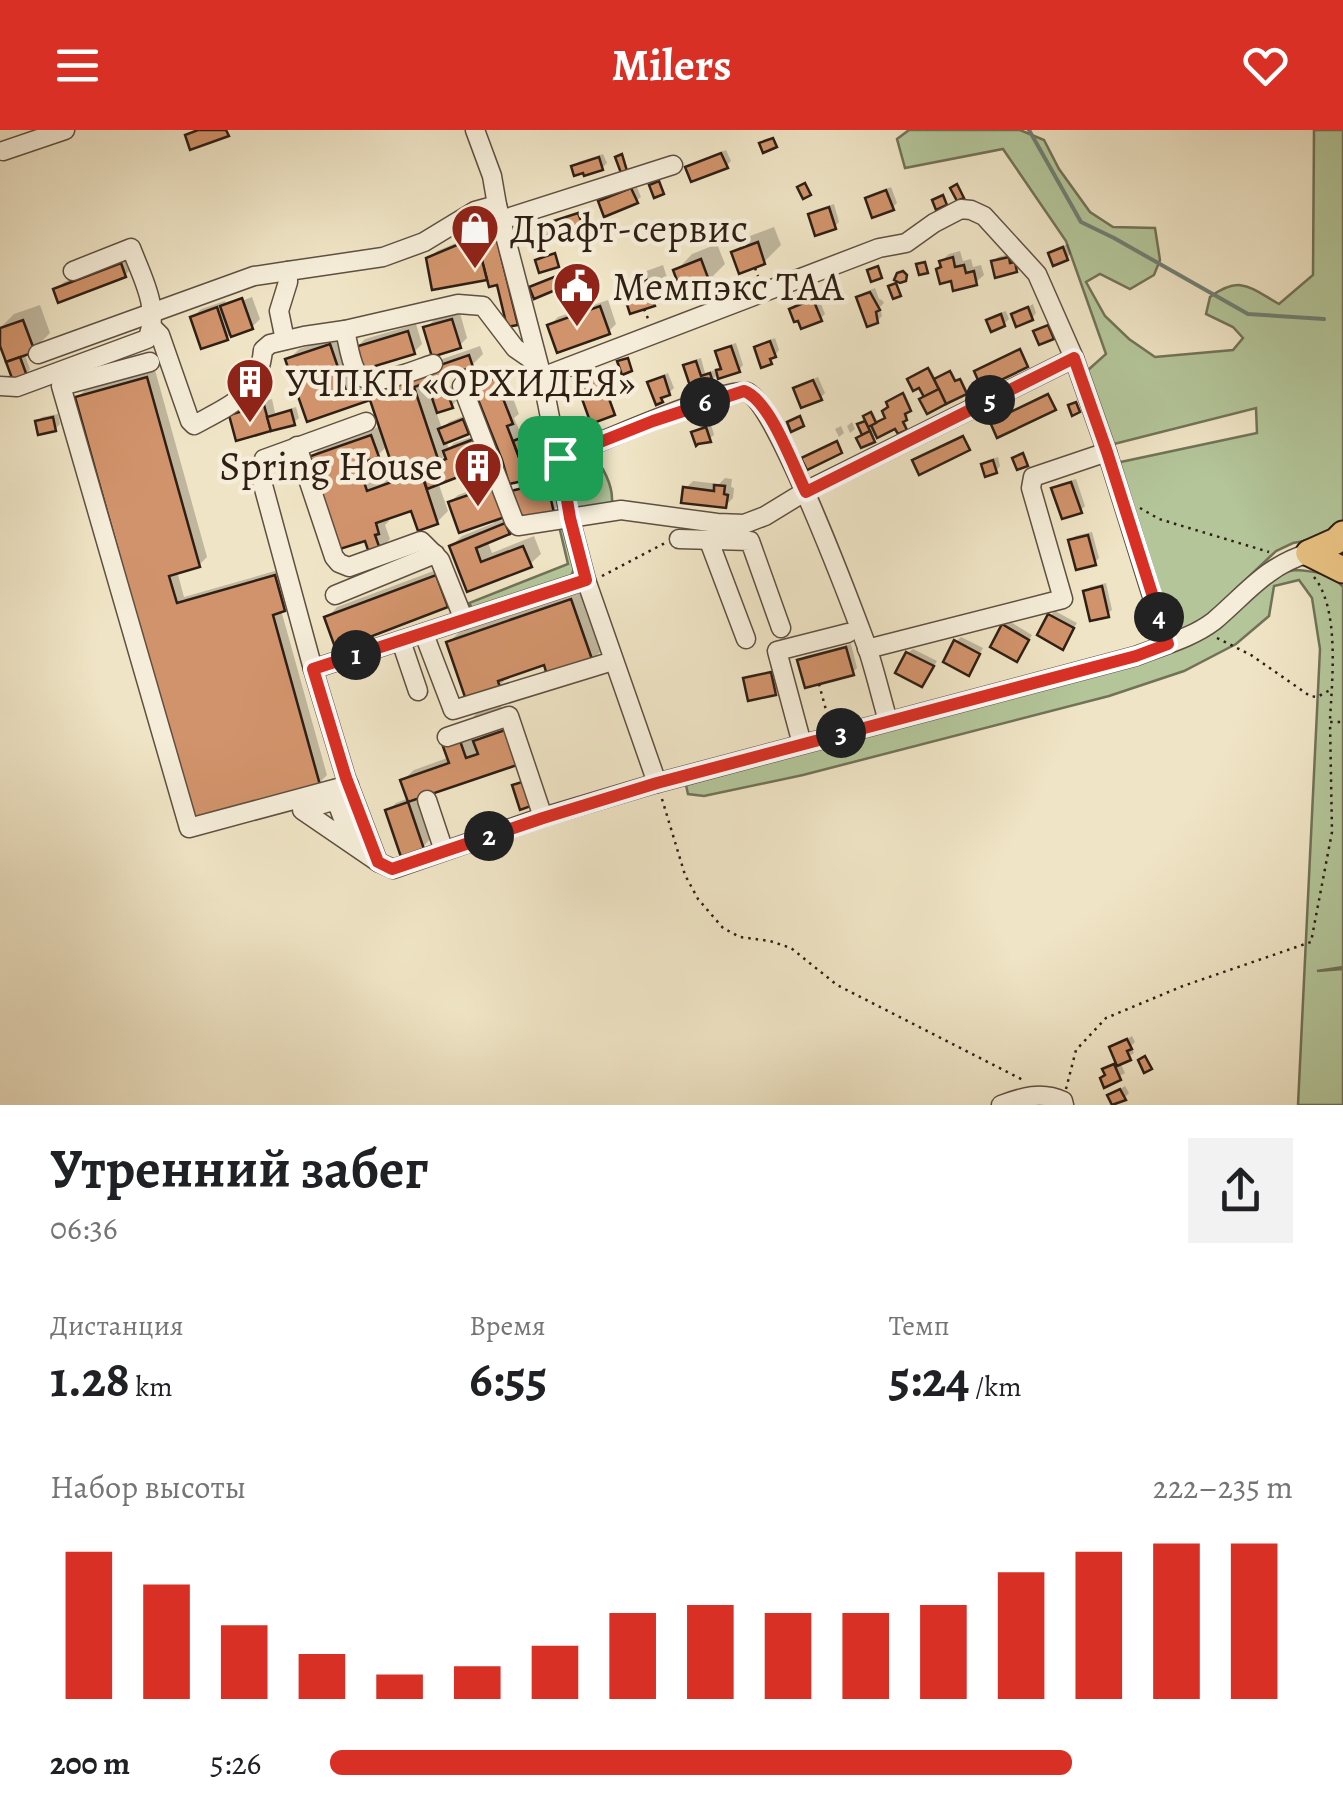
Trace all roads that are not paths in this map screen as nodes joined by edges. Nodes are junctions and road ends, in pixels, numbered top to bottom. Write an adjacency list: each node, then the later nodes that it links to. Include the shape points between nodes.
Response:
1 (65, 130): 3 (street)
2 (474, 130): 5 (street)
3 (3, 151)
4 (673, 166): 5 (street)
5 (499, 213): 7 (street, via 474,211 382,258); 15 (street)
6 (74, 271): 8 (street, via 132,248)
7 (288, 271): 8 (street, via 254,276); 10 (street, via 279,311)
8 (153, 319): 10 (street, via 194,425 249,392 263,350); 11 (street); 16 (street, via 147,340 16,387)
9 (345, 330): 10 (street); 14 (street, via 364,380); 15 (street, via 458,304 483,306)
10 (285, 340)
11 (38, 354)
12 (1074, 358): 15 (street, via 1037,274 984,216 961,209 906,242); 20 (street); 22 (street)
13 (150, 362): 47 (street, via 61,386 188,828)
14 (433, 364)
15 (541, 375): 21 (street)
16 (0, 386)
17 (462, 386): 23 (street, via 518,526)
18 (366, 422): 19 (street)
19 (296, 446): 27 (street, via 339,564 350,567 421,541); 41 (street, via 264,459 260,474)
20 (1107, 452): 38 (street); 39 (street, via 1032,476 1063,600)
21 (560, 458): 22 (street, via 744,391 767,412); 23 (street)
22 (806, 492): 23 (street, via 744,524 621,510); 39 (street)
23 (570, 518): 30 (street)
24 (1343, 534): 28 (highway)
25 (672, 541): 26 (street)
26 (710, 541): 33 (street, via 750,541); 36 (street)
27 (435, 554): 31 (street); 32 (street)
28 (1310, 564): 29 (highway); 38 (street, via 1289,559 1278,565 1215,620)
29 (1343, 570)
30 (587, 582): 32 (street); 40 (street)
31 (335, 596)
32 (464, 620): 35 (street)
33 (781, 628)
34 (848, 633): 45 (street, via 777,651)
35 (424, 634): 37 (street); 40 (street, via 452,710)
36 (746, 639)
37 (401, 641): 41 (street); 42 (street)
38 (1168, 644): 43 (street)
39 (867, 649): 43 (street)
40 (614, 661): 46 (street)
41 (313, 669): 47 (street)
42 (418, 691)
43 (888, 721): 45 (street)
44 (447, 736): 49 (street, via 509,716)
45 (802, 744): 46 (street)
46 (657, 783): 49 (street)
47 (349, 784): 52 (street)
48 (427, 800): 51 (street)
49 (543, 818): 51 (street)
50 (354, 845): 52 (street)
51 (444, 851): 52 (street, via 392,869)
52 (378, 862)
53 (1064, 1103): 54 (street, via 1041,1095)
54 (1001, 1105)

